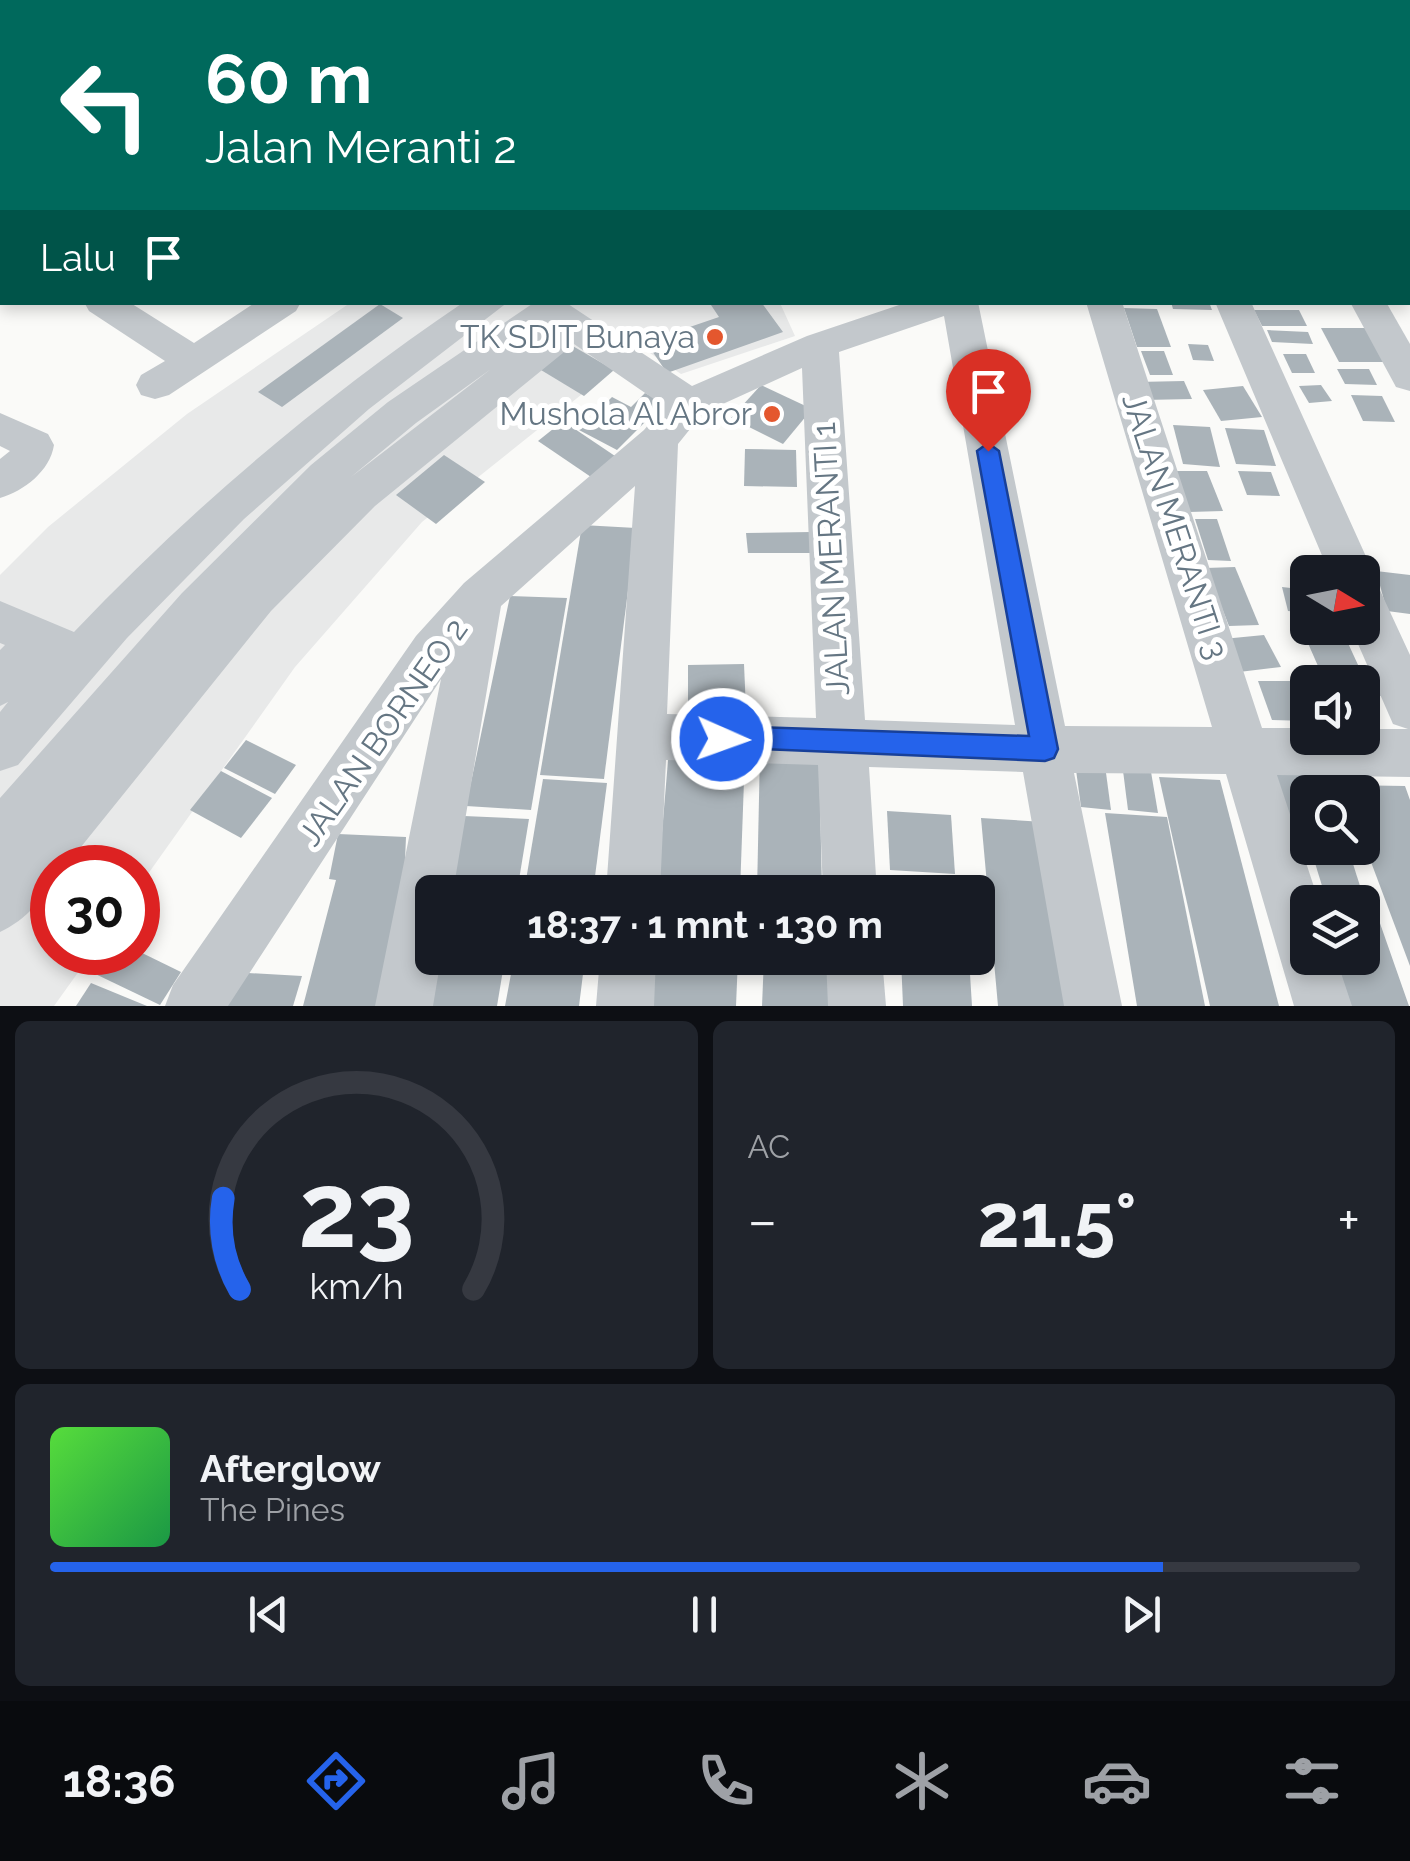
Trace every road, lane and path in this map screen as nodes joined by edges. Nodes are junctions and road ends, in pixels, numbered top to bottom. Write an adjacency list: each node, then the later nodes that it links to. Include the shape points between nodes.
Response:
1 (110, 305): 11 (street)
2 (278, 305): 11 (street)
3 (486, 305): 21 (street)
4 (940, 305): 10 (street)
5 (961, 305): 28 (street)
6 (1105, 305): 29 (street, JALAN MERANTI 3)
7 (1234, 305): 19 (street)
8 (1370, 305): 12 (street)
9 (556, 309): 14 (street); 18 (street)
10 (820, 345): 14 (street); 26 (street, JALAN MERANTI 1)
11 (194, 361): 13 (street)
12 (1410, 377)
13 (156, 385)
14 (689, 403): 16 (street, JALAN BORNEO 2)
15 (0, 428): 17 (street, via 34,446 32,456)
16 (658, 441): 20 (street, JALAN BORNEO 2); 25 (street)
17 (0, 482)
18 (344, 484): 31 (street, via 124,686); 35 (street)
19 (1344, 555)
20 (480, 597): 39 (street, JALAN BORNEO 2, via 433,651); 40 (street)
21 (39, 638): 23 (street); 27 (street)
22 (1380, 640): 24 (street)
23 (0, 684)
24 (1410, 708)
25 (644, 736): 26 (street); 32 (street)
26 (840, 742): 28 (street); 33 (street, JALAN MERANTI 1)
27 (0, 748)
28 (1045, 749): 29 (street); 43 (street)
29 (1245, 750): 30 (street); 34 (street, JALAN MERANTI 3)
30 (1410, 752)
31 (0, 838)
32 (633, 875)
33 (849, 875)
34 (1290, 898)
35 (0, 904)
36 (627, 975): 41 (street)
37 (855, 975): 42 (street)
38 (1314, 975): 44 (street, JALAN MERANTI 3)
39 (194, 1006)
40 (404, 1006)
41 (624, 1006)
42 (858, 1006)
43 (1093, 1006)
44 (1323, 1006)

